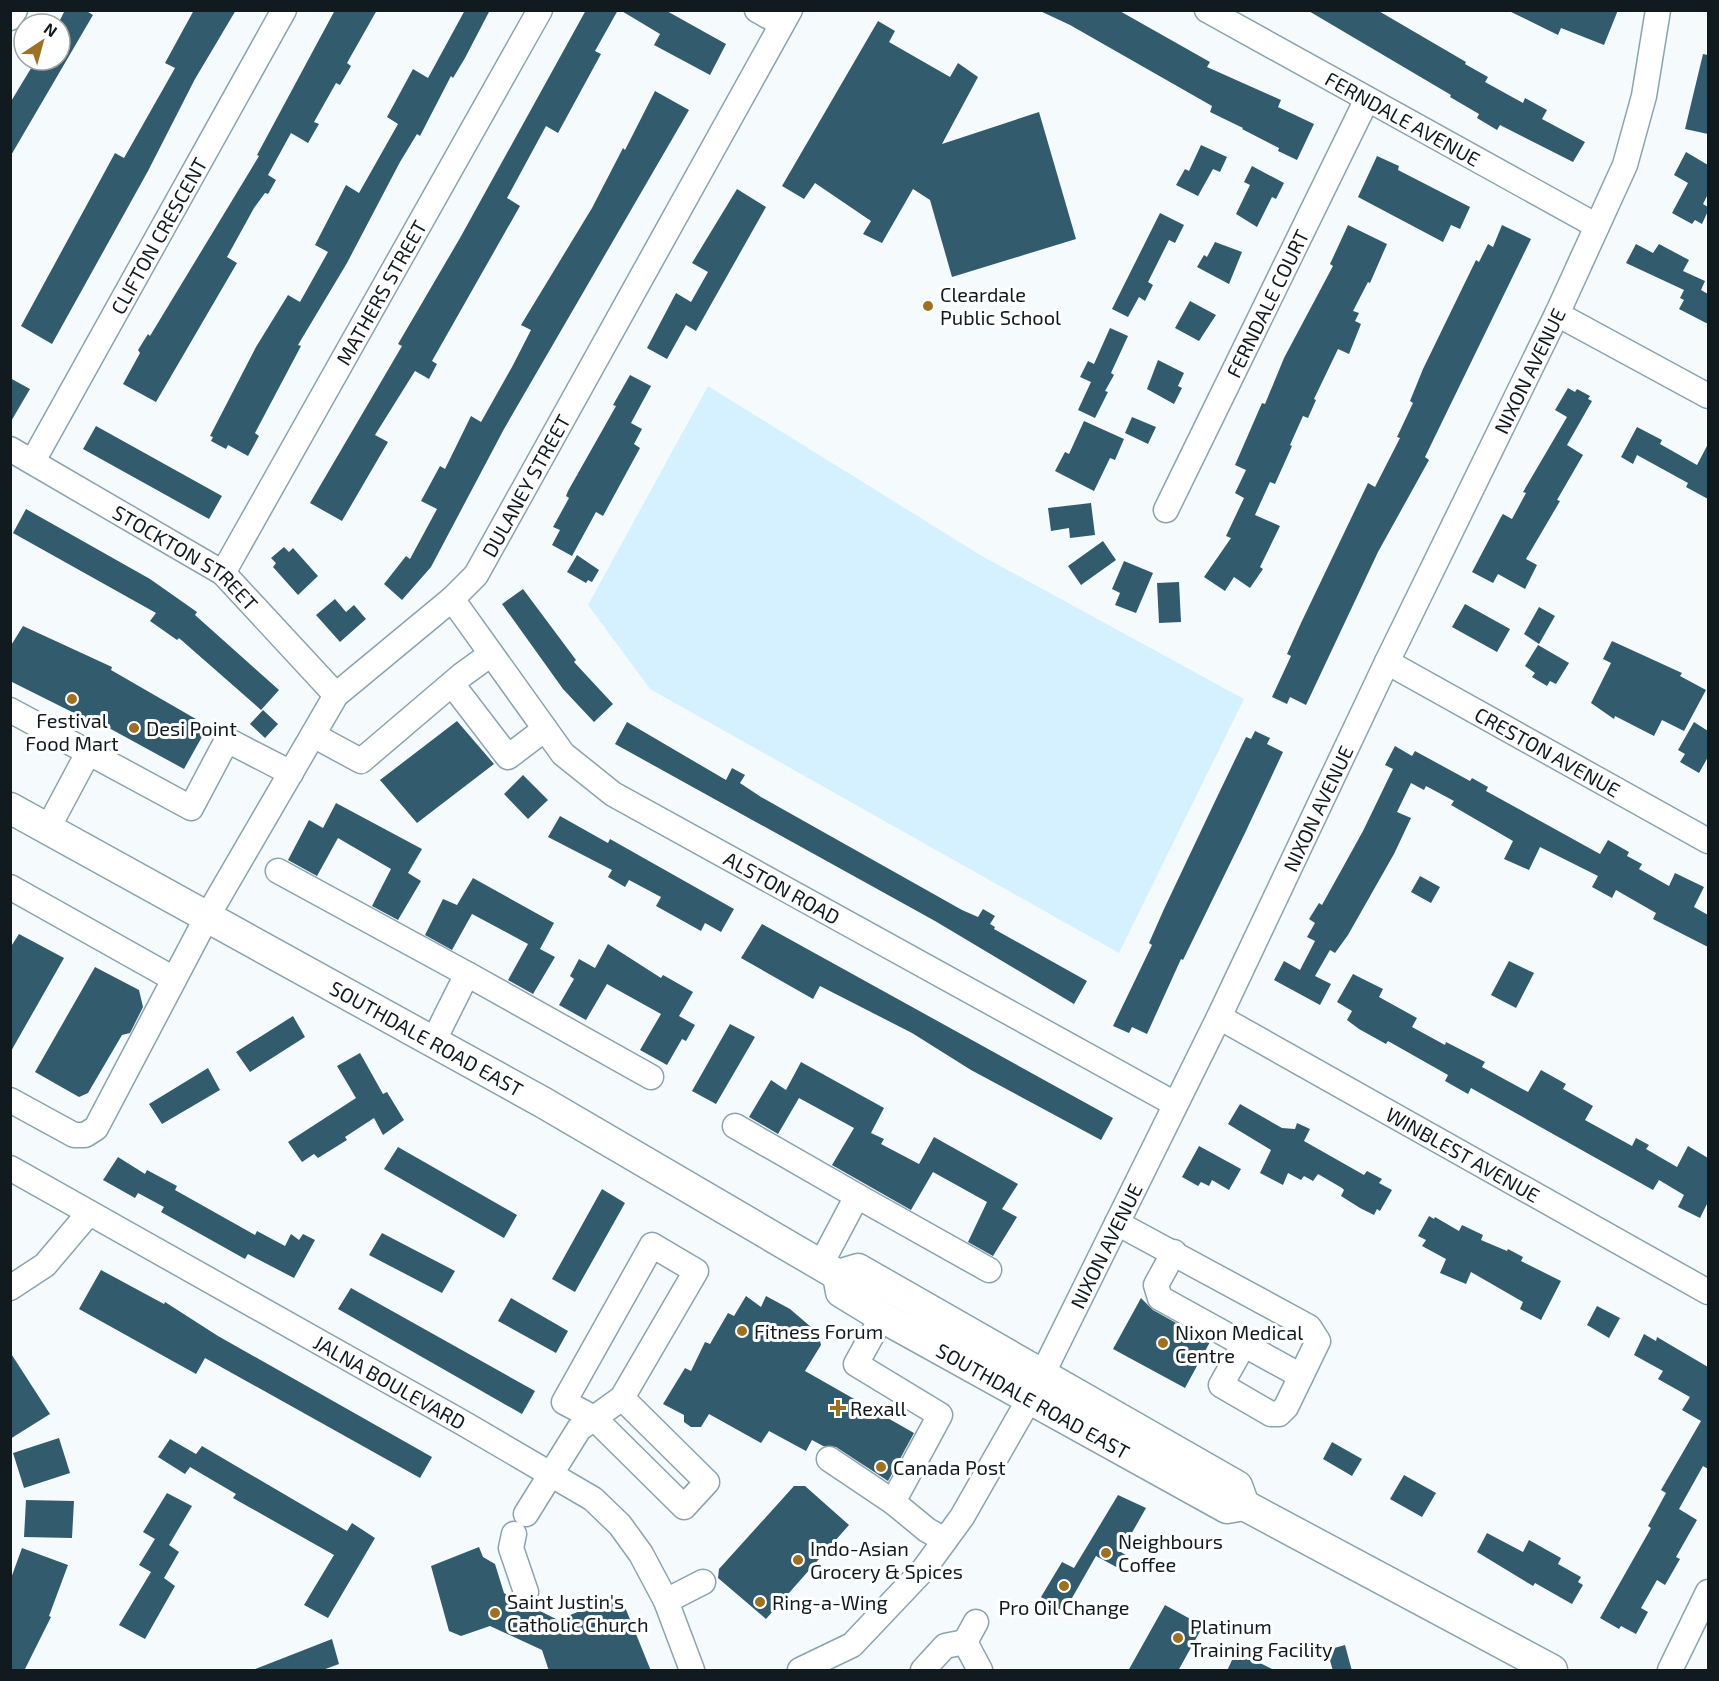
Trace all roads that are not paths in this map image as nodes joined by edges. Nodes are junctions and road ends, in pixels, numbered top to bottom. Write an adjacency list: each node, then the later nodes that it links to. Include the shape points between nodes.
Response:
1 (15, 10): 8 (street)
2 (284, 10): 14 (street, CLIFTON CRESCENT)
3 (540, 10): 16 (street, MATHERS STREET)
4 (757, 10): 7 (street)
5 (1207, 10): 9 (street, FERNDALE AVENUE)
6 (1658, 10): 10 (street, NIXON AVENUE, via 1644,96 1625,165)
7 (786, 17): 17 (street, DULANEY STREET, via 477,575)
8 (10, 18)
9 (1367, 99): 10 (street, FERNDALE AVENUE); 15 (street, FERNDALE COURT)
10 (1597, 226): 11 (street, NIXON AVENUE)
11 (1557, 314): 12 (street); 19 (street, NIXON AVENUE)
12 (1708, 396)
13 (10, 449): 14 (street, STOCKTON STREET)
14 (33, 461): 16 (street, STOCKTON STREET)
15 (1166, 510)
16 (223, 573): 21 (street, STOCKTON STREET)
17 (452, 599): 18 (street, ALSTON ROAD); 21 (street, DULANEY STREET)
18 (491, 654): 20 (street); 23 (street, ALSTON ROAD)
19 (1387, 662): 29 (street, CRESTON AVENUE); 35 (street, NIXON AVENUE)
20 (452, 684): 23 (street, via 508,757); 24 (street, via 361,761)
21 (336, 695): 24 (street, DULANEY STREET)
22 (11, 711): 25 (street)
23 (545, 729): 39 (street, ALSTON ROAD, via 563,754 613,794)
24 (313, 735): 26 (street, DULANEY STREET)
25 (88, 753): 26 (street, via 191,808 227,740); 28 (street)
26 (291, 773): 32 (street, DULANEY STREET)
27 (10, 808): 28 (main road, SOUTHDALE ROAD EAST)
28 (48, 828): 32 (main road, SOUTHDALE ROAD EAST)
29 (1708, 841)
30 (278, 871): 33 (street)
31 (10, 887): 34 (street)
32 (207, 916): 34 (street, DULANEY STREET); 36 (main road, SOUTHDALE ROAD EAST)
33 (467, 974): 36 (street); 37 (street)
34 (174, 979): 38 (street, DULANEY STREET, via 96,1128 85,1135 74,1135)
35 (1219, 1017): 39 (street, NIXON AVENUE); 49 (street, WINBLEST AVENUE)
36 (433, 1042): 46 (main road, SOUTHDALE ROAD EAST)
37 (651, 1077)
38 (10, 1100)
39 (1175, 1104): 44 (street, NIXON AVENUE)
40 (735, 1126): 42 (street)
41 (10, 1168): 43 (street, JALNA BOULEVARD)
42 (857, 1196): 46 (street); 47 (street)
43 (89, 1213): 48 (street, via 45,1265); 57 (street, JALNA BOULEVARD)
44 (1117, 1223): 45 (street); 53 (street, NIXON AVENUE)
45 (1174, 1252): 51 (street, via 1156,1285 1160,1298); 52 (street, via 1309,1327 1318,1341)
46 (830, 1269): 50 (main road, SOUTHDALE ROAD EAST, via 841,1292); 53 (main road, SOUTHDALE ROAD EAST, via 858,1269)
47 (989, 1270)
48 (10, 1288)
49 (1708, 1292)
50 (882, 1317): 53 (main road, SOUTHDALE ROAD EAST); 58 (street, via 856,1364 940,1415)
51 (1244, 1344): 52 (street); 52 (street, via 1221,1385 1271,1414 1279,1414 1286,1407)
52 (1301, 1376)
53 (1035, 1388): 61 (street, NIXON AVENUE); 70 (main road, SOUTHDALE ROAD EAST, via 1227,1508 1244,1505)
54 (622, 1398): 55 (street); 55 (street, via 707,1482 684,1507); 55 (street, via 696,1271 652,1245 564,1402)
55 (594, 1418): 57 (street, via 579,1429)
56 (829, 1459): 58 (street)
57 (551, 1474): 59 (street); 65 (street, JALNA BOULEVARD, via 592,1499 620,1525)
58 (893, 1502): 61 (street)
59 (526, 1514)
60 (514, 1534): 63 (street, via 511,1548)
61 (945, 1540): 67 (street, NIXON AVENUE, via 924,1569 852,1645)
62 (703, 1582): 65 (street)
63 (526, 1592)
64 (1708, 1592): 71 (street)
65 (666, 1601): 66 (street, JALNA BOULEVARD)
66 (692, 1671)
67 (800, 1671)
68 (922, 1671): 69 (street, via 945,1646 970,1632)
69 (980, 1671)
70 (1552, 1671)
71 (1670, 1671)

